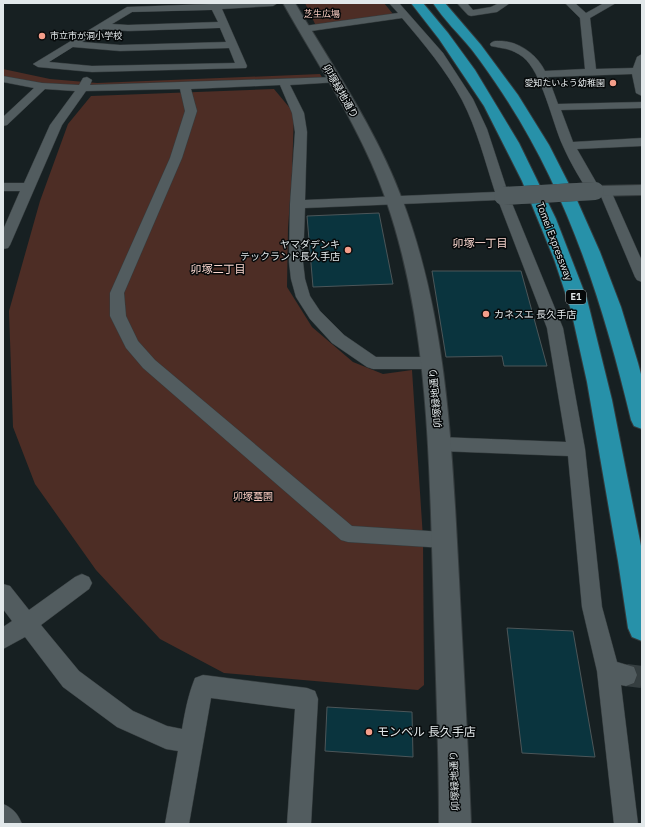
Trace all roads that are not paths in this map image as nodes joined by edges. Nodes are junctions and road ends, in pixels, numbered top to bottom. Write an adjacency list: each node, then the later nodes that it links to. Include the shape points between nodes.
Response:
1 (273, 3): 8 (street)
2 (289, 3): 13 (street, 卯塚緑地通り)
3 (438, 3): 44 (highway, via 463,29 491,66 536,135 560,181 609,302)
4 (462, 3): 5 (street, via 471,13 494,10)
5 (505, 3)
6 (570, 3): 10 (street)
7 (611, 3): 10 (street)
8 (215, 5): 11 (street); 12 (street, via 130,9)
9 (405, 7): 13 (street); 38 (street, via 467,99 488,146); 51 (highway, Tomei Expressway / E1, via 441,30 469,71 530,178 554,233 577,300 597,378)
10 (585, 17): 20 (street)
11 (223, 25): 12 (street, via 128,28); 16 (street)
12 (101, 26): 14 (street)
13 (304, 29): 23 (street, 卯塚緑地通り)
14 (71, 44): 16 (street, via 120,48); 18 (street, via 38,64)
15 (495, 44): 21 (street, via 504,43 521,49)
16 (232, 45): 18 (street, via 242,66)
17 (642, 57): 19 (street)
18 (92, 69): 27 (street)
19 (637, 71): 20 (street); 28 (street)
20 (591, 72): 21 (street)
21 (543, 74): 30 (street)
22 (3, 79): 25 (street)
23 (335, 80): 24 (street); 39 (street, 卯塚緑地通り, via 375,152)
24 (284, 83): 26 (street); 40 (street, via 298,113 301,132)
25 (42, 86): 27 (street); 31 (street)
26 (186, 86): 27 (street); 47 (street, via 191,110 176,158 117,292 118,316 132,344 149,364 348,534)
27 (83, 88): 35 (street, via 56,124)
28 (642, 93)
29 (642, 105): 30 (street)
30 (554, 107): 33 (street)
31 (3, 123)
32 (642, 142): 33 (street)
33 (569, 146): 37 (street)
34 (3, 187): 35 (street)
35 (28, 187): 41 (street)
36 (642, 190): 37 (street)
37 (600, 191): 38 (street, bridge); 42 (street)
38 (503, 196): 39 (street); 46 (street, via 555,328)
39 (394, 200): 40 (street); 43 (street, 卯塚緑地通り, via 416,278)
40 (297, 204): 43 (street, via 298,279 303,297 315,315 338,339 373,363)
41 (3, 245)
42 (642, 277)
43 (431, 363): 45 (street, 卯塚緑地通り)
44 (642, 420)
45 (439, 444): 46 (street); 47 (street, 卯塚緑地通り)
46 (576, 449): 59 (street, via 592,607 617,673)
47 (444, 540): 58 (street, 卯塚緑地通り)
48 (82, 583): 50 (street)
49 (3, 593): 50 (street)
50 (26, 624): 52 (street); 53 (street, via 71,679 125,719 166,737)
51 (642, 628)
52 (3, 639)
53 (191, 743): 56 (street); 57 (street, via 203,686 307,699)
54 (3, 816): 55 (street)
55 (10, 824)
56 (177, 824)
57 (299, 824)
58 (455, 824)
59 (626, 824)

